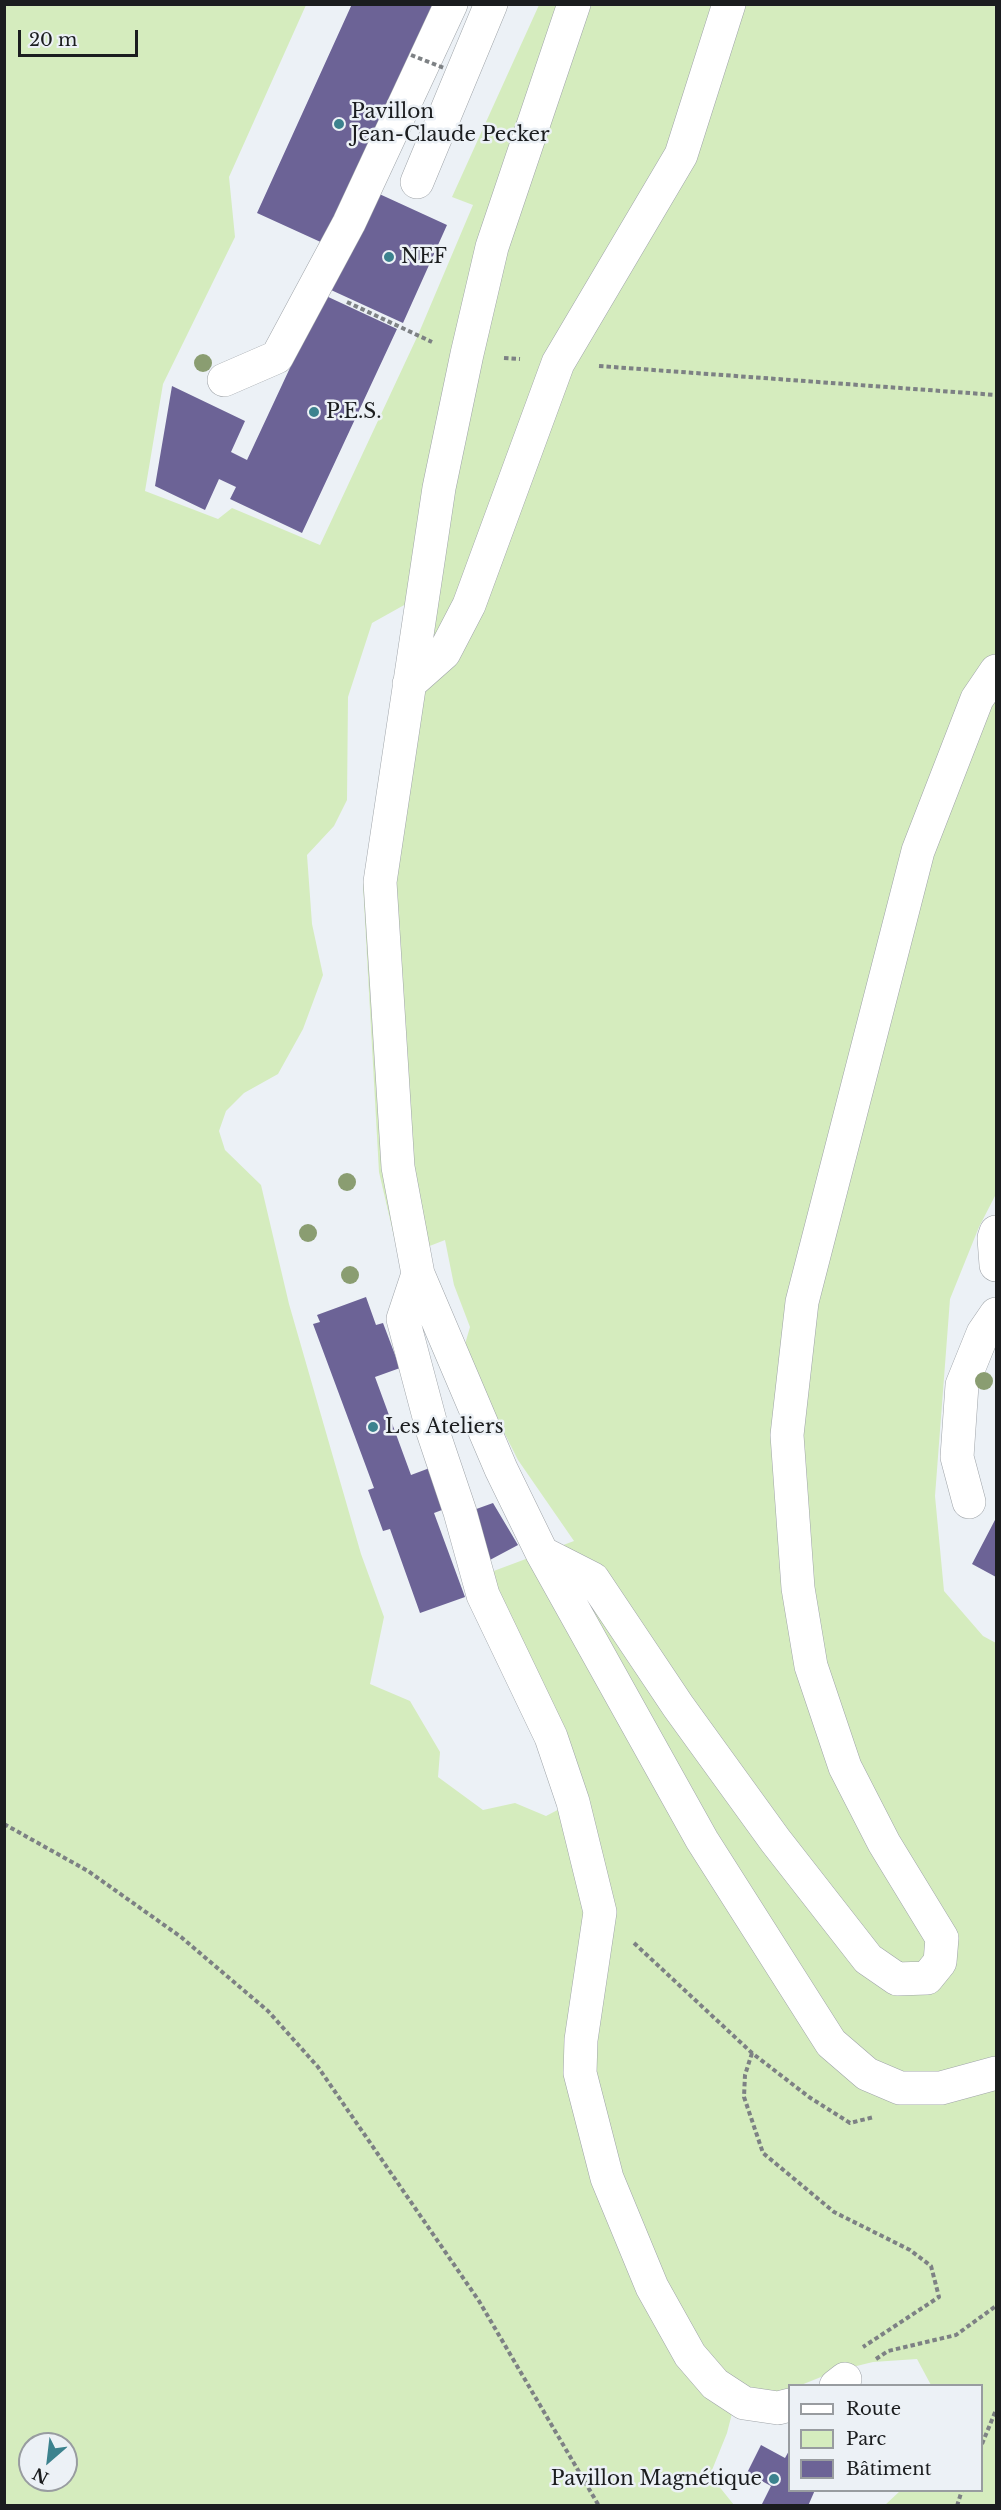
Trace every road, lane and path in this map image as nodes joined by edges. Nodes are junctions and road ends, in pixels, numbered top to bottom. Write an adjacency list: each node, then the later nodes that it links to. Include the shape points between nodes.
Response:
1 (451, 4): 13 (lane, via 349,223 277,357)
2 (491, 4): 7 (lane)
3 (574, 4): 16 (lane, via 492,247 439,488)
4 (729, 4): 16 (lane, via 681,155 558,363 469,605 444,653)
5 (411, 55): 6 (path, bridge)
6 (444, 68)
7 (417, 182)
8 (348, 302): 9 (path)
9 (436, 344)
10 (501, 357): 11 (path)
11 (523, 359)
12 (593, 366): 14 (path)
13 (224, 380)
14 (996, 395)
15 (996, 671): 22 (lane, via 977,699 918,851 802,1302 787,1435 798,1588 812,1666 845,1767 942,1938 940,1962 927,1978 897,1979 868,1959 685,1716 593,1579)
16 (409, 684): 19 (lane, via 380,882 398,1167)
17 (996, 1232): 18 (lane)
18 (996, 1265)
19 (418, 1274): 22 (lane, via 496,1458); 24 (lane, via 403,1319 434,1432 483,1595 551,1737 573,1802)
20 (996, 1314): 21 (lane, via 983,1333 962,1385 957,1457)
21 (969, 1502)
22 (542, 1553): 27 (lane, via 702,1840 831,2043 867,2074)
23 (4, 1824): 33 (path, via 88,1871 181,1937 268,2011 304,2051 479,2301)
24 (600, 1912): 25 (path); 30 (lane, via 581,2040 580,2073 607,2178 652,2287 690,2355 715,2384 744,2403 778,2408)
25 (752, 2053): 27 (path, via 850,2123 878,2116); 29 (path, via 744,2097 763,2153 834,2212 910,2250 931,2266 939,2297 860,2349)
26 (996, 2073): 27 (lane, via 941,2088)
27 (900, 2088)
28 (996, 2306): 29 (path, via 956,2335 888,2351)
29 (841, 2382)
30 (788, 2405)
31 (996, 2410): 32 (path)
32 (983, 2439)
33 (599, 2505)

